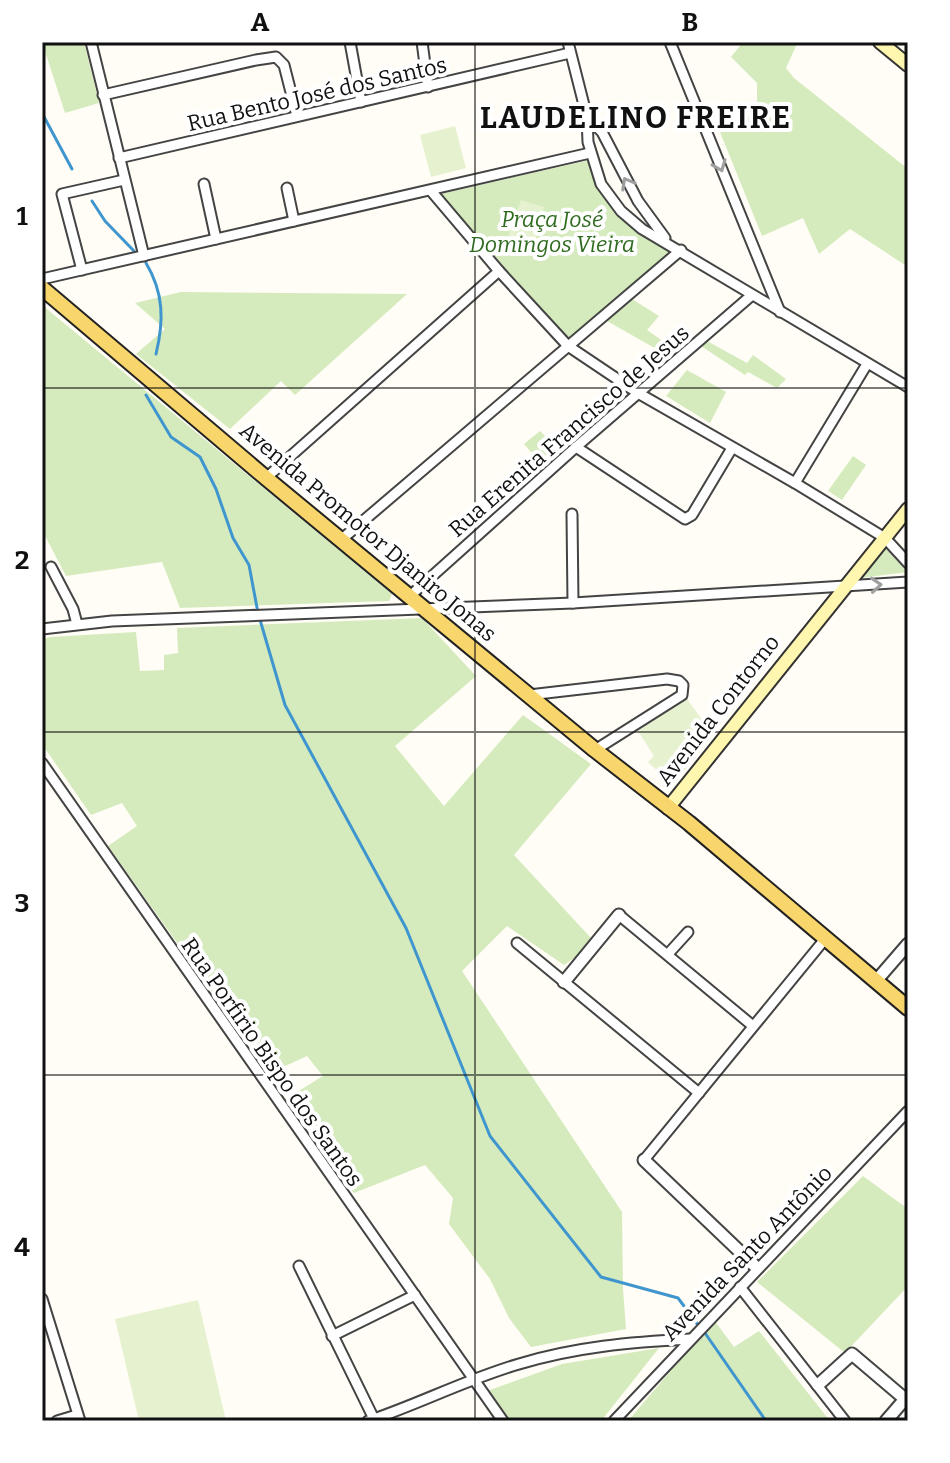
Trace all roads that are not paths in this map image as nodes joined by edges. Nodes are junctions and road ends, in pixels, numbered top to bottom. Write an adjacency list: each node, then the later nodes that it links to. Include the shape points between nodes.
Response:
1 (91, 42): 10 (street)
2 (350, 42): 11 (street)
3 (422, 42): 9 (street)
4 (568, 42): 7 (street)
5 (670, 42): 31 (street, one-way to 31)
6 (880, 42): 8 (main road)
7 (570, 53): 9 (street, Rua Bento José dos Santos); 13 (street)
8 (908, 65)
9 (428, 87): 11 (street, Rua Bento José dos Santos)
10 (103, 95): 12 (street, via 276,57 284,65); 17 (street)
11 (361, 102): 12 (street, Rua Bento José dos Santos)
12 (297, 116): 17 (street, Rua Bento José dos Santos)
13 (587, 117): 14 (street); 15 (street)
14 (599, 129): 15 (street); 24 (street, one-way to 14, via 645,213)
15 (587, 133): 16 (street)
16 (590, 153): 21 (street); 24 (street, via 613,203 632,222)
17 (119, 158): 18 (street)
18 (124, 180): 25 (street); 26 (street, via 62,194)
19 (204, 184): 23 (street)
20 (287, 188): 22 (street)
21 (432, 192): 22 (street); 27 (street)
22 (294, 221): 23 (street)
23 (216, 239): 25 (street)
24 (677, 248): 30 (street); 32 (street)
25 (144, 256): 26 (street)
26 (82, 270): 28 (street)
27 (499, 271): 32 (street); 38 (street)
28 (42, 279)
29 (42, 288): 38 (main road, Avenida Promotor Djaniro Jonas)
30 (752, 295): 31 (street); 35 (street, Rua Erenita Francisco de Jesus)
31 (780, 312): 33 (street)
32 (568, 346): 35 (street); 43 (street)
33 (867, 364): 34 (street); 39 (street)
34 (908, 387)
35 (638, 393): 36 (street, Rua Erenita Francisco de Jesus); 37 (street)
36 (576, 447): 37 (street, via 685,519); 48 (street, Rua Erenita Francisco de Jesus)
37 (732, 448): 39 (street)
38 (266, 478): 43 (main road, Avenida Promotor Djaniro Jonas)
39 (795, 483): 42 (street)
40 (908, 509): 42 (main road, Avenida Contorno)
41 (572, 514): 49 (street)
42 (885, 538): 44 (street); 47 (main road, Avenida Contorno)
43 (342, 539): 48 (main road, Avenida Promotor Djaniro Jonas)
44 (908, 563)
45 (51, 567): 51 (street)
46 (908, 582): 47 (street, one-way to 46)
47 (844, 587): 49 (street); 56 (main road, Avenida Contorno)
48 (411, 595): 50 (main road, Avenida Promotor Djaniro Jonas)
49 (573, 603): 50 (street)
50 (427, 609): 51 (street); 53 (main road, Avenida Promotor Djaniro Jonas)
51 (77, 624): 52 (street)
52 (42, 629)
53 (529, 695): 54 (main road, Avenida Promotor Djaniro Jonas); 54 (street, via 667,679 683,685 682,695)
54 (595, 750): 56 (main road, Avenida Promotor Djaniro Jonas)
55 (42, 763): 73 (street, Rua Porfirio Bispo dos Santos)
56 (668, 808): 59 (main road, Avenida Contorno)
57 (619, 915): 62 (street); 64 (street)
58 (688, 932): 62 (street)
59 (825, 939): 63 (main road, Avenida Contorno); 66 (street)
60 (517, 943): 64 (street)
61 (908, 944): 63 (street)
62 (668, 954): 66 (street)
63 (876, 981): 65 (main road, Avenida Contorno)
64 (564, 982): 67 (street)
65 (908, 1008)
66 (753, 1026): 67 (street)
67 (699, 1093): 69 (street)
68 (908, 1111): 71 (street, Avenida Santo Antônio)
69 (644, 1160): 71 (street)
70 (299, 1266): 75 (street)
71 (757, 1268): 72 (street, Avenida Santo Antônio)
72 (740, 1287): 76 (street, Avenida Santo Antônio); 80 (street)
73 (415, 1295): 75 (street); 79 (street, Rua Porfirio Bispo dos Santos)
74 (42, 1299): 77 (street)
75 (332, 1336): 82 (street)
76 (690, 1339): 79 (street, via 584,1348); 85 (street, Avenida Santo Antônio)
77 (55, 1347): 78 (street); 81 (street)
78 (42, 1352)
79 (475, 1380): 82 (street); 84 (street, Rua Porfirio Bispo dos Santos)
80 (818, 1385): 86 (street); 87 (street, via 852,1354 905,1399)
81 (79, 1418): 83 (street)
82 (372, 1420)
83 (57, 1421)
84 (503, 1421)
85 (614, 1421)
86 (845, 1421)
87 (886, 1421)

